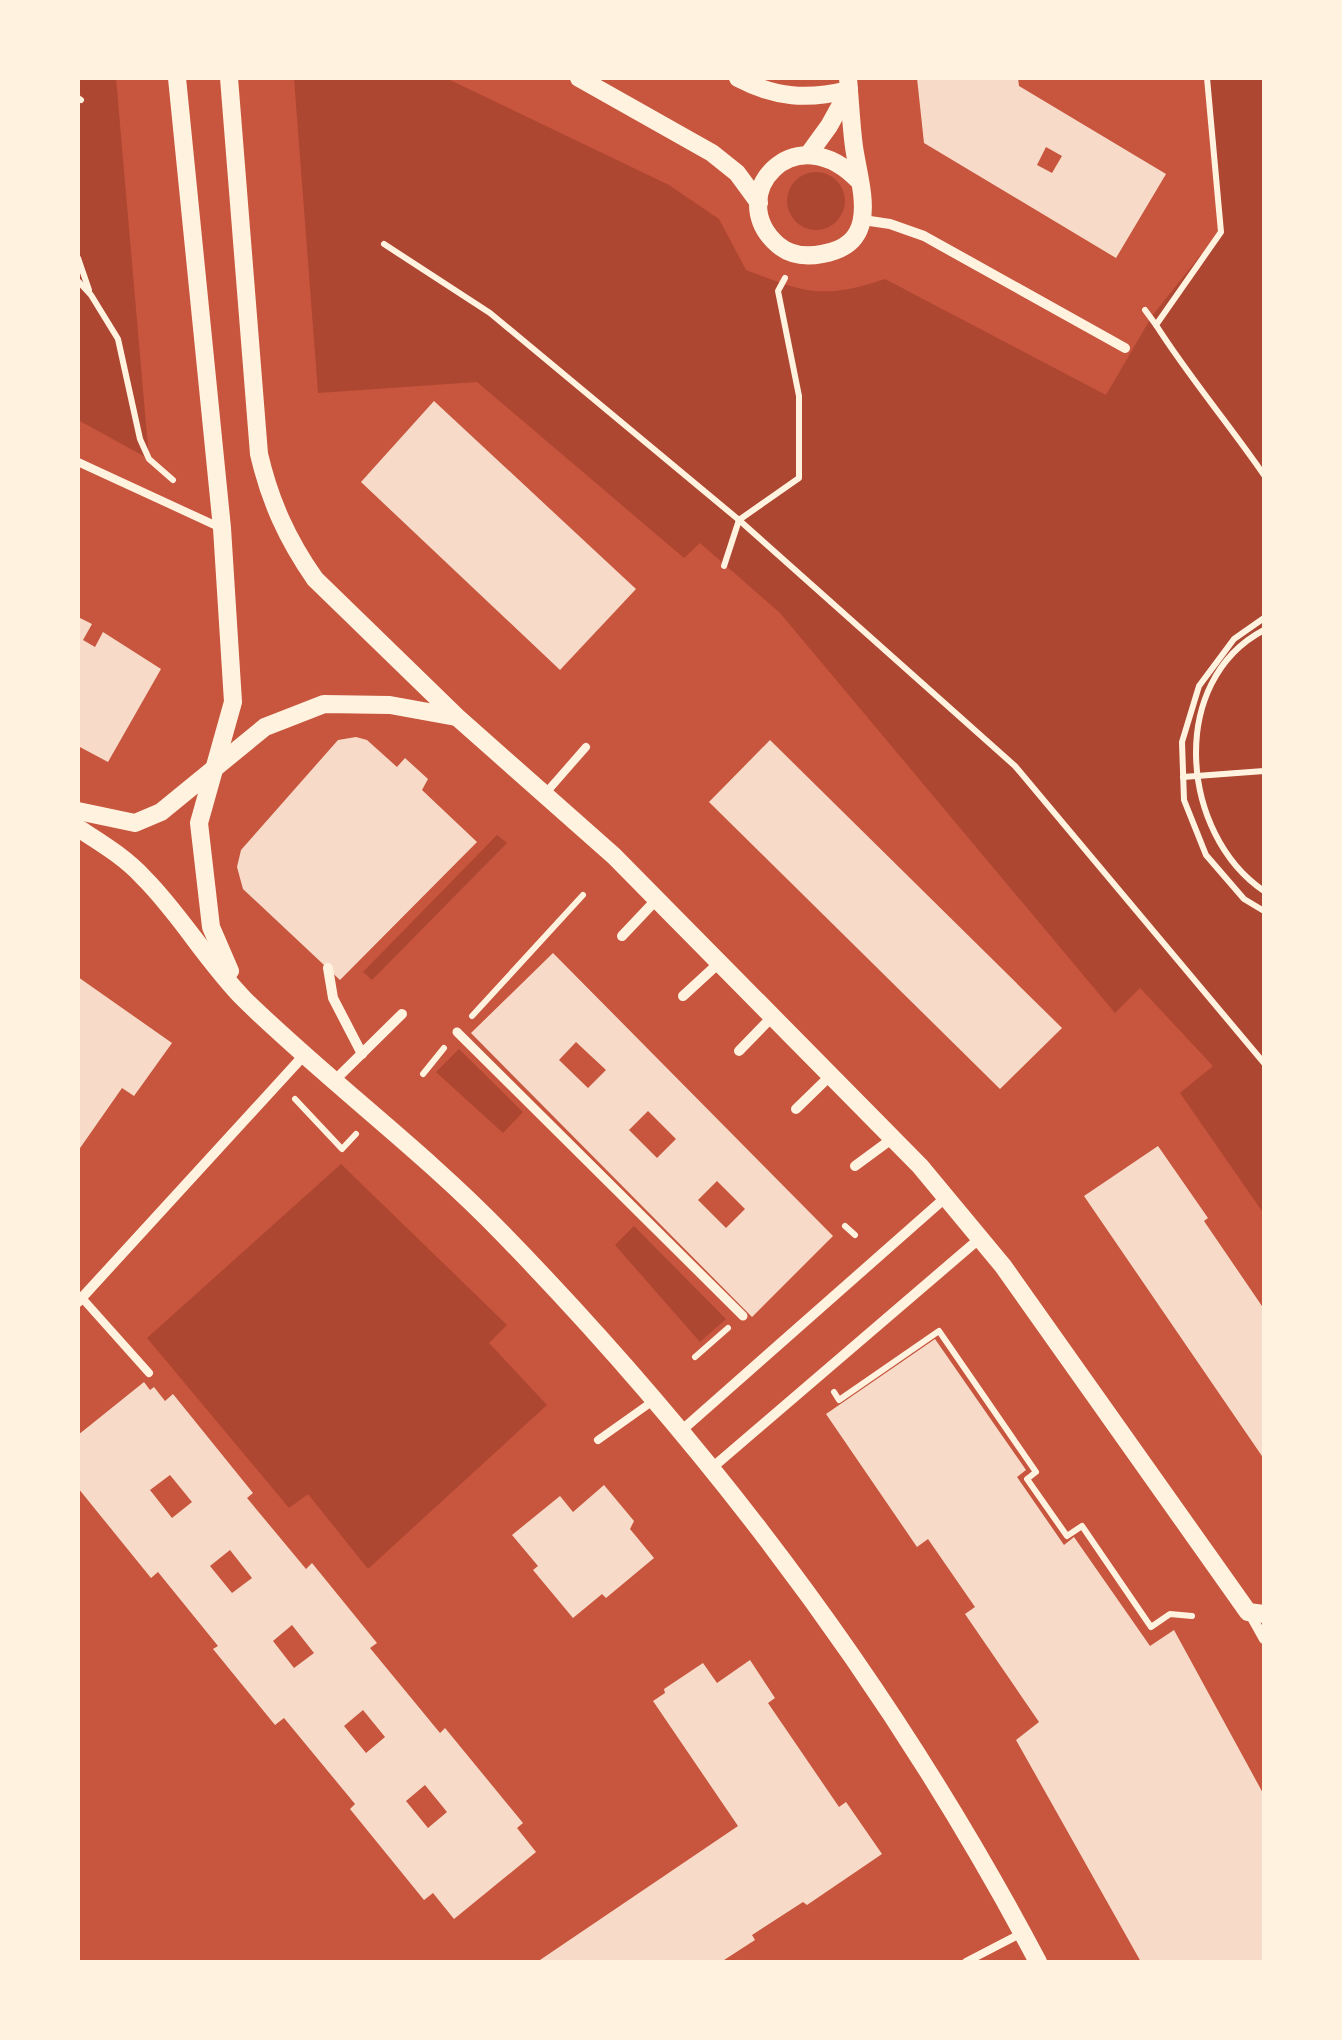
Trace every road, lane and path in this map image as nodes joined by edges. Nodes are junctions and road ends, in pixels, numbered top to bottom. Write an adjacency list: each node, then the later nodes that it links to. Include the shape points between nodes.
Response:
1 (178, 78): 23 (street)
2 (229, 78): 27 (street, via 259,454 270,500 315,579)
3 (579, 78): 9 (street, via 726,162)
4 (738, 78): 6 (street, via 788,97 816,97)
5 (1207, 78): 17 (path, via 1222,232)
6 (848, 84): 7 (street); 8 (street)
7 (808, 154): 8 (street, via 836,161); 9 (street, via 771,169)
8 (860, 182): 10 (street)
9 (759, 203): 10 (street, via 770,237 804,256 842,247)
10 (863, 220): 18 (street, via 924,236)
11 (384, 244): 22 (path, via 490,313)
12 (78, 258): 15 (path)
13 (785, 278): 22 (path, via 778,291 799,396 799,478)
14 (78, 281): 15 (path)
15 (90, 295): 21 (path, via 118,339 148,459)
16 (1146, 310): 17 (path)
17 (1156, 325): 20 (path)
18 (1126, 348)
19 (78, 462): 23 (lane)
20 (1264, 475)
21 (178, 484)
22 (739, 520): 24 (path); 51 (path, via 1015,766)
23 (222, 528): 29 (street, via 233,702)
24 (724, 566)
25 (1264, 618): 31 (path, via 1234,639 1199,686 1182,742)
26 (1264, 630): 32 (path, via 1228,662 1204,700 1195,737)
27 (457, 718): 29 (street, via 390,705 324,704 265,727); 33 (street)
28 (586, 747): 33 (lane)
29 (213, 768): 34 (street, via 162,812 134,823); 44 (street, via 199,823 204,889 211,927)
30 (1264, 770): 32 (path)
31 (1183, 777): 32 (path); 39 (path, via 1184,800 1206,855 1244,900)
32 (1196, 777): 36 (path, via 1210,823 1234,864)
33 (544, 794): 38 (street)
34 (78, 811)
35 (78, 828): 44 (street, via 144,878)
36 (1264, 891)
37 (582, 895): 47 (path)
38 (657, 899): 40 (street); 41 (street)
39 (1264, 911)
40 (622, 936)
41 (720, 962): 43 (street); 46 (street)
42 (328, 968): 50 (street, via 334,998)
43 (682, 996)
44 (243, 998): 49 (street)
45 (402, 1014): 50 (street)
46 (773, 1016): 48 (street); 53 (street)
47 (457, 1032): 52 (path); 65 (street)
48 (739, 1051)
49 (306, 1053): 54 (street); 64 (street)
50 (362, 1054): 54 (street)
51 (1264, 1063)
52 (422, 1074)
53 (831, 1074): 56 (street); 58 (street)
54 (335, 1080): 69 (street, via 502,1232)
55 (295, 1099): 57 (path, via 342,1149)
56 (796, 1109)
57 (359, 1130)
58 (894, 1138): 59 (street); 60 (street)
59 (856, 1166)
60 (945, 1198): 63 (street); 70 (street)
61 (845, 1226): 62 (path)
62 (854, 1235)
63 (979, 1239): 72 (street); 73 (street)
64 (80, 1300): 67 (lane)
65 (743, 1316): 66 (path)
66 (696, 1357)
67 (149, 1373)
68 (839, 1400): 74 (path, via 939,1331 1036,1472 1026,1478 1067,1536 1082,1526 1151,1627 1170,1614)
69 (654, 1401): 70 (street); 71 (lane)
70 (682, 1430): 72 (street)
71 (598, 1440)
72 (712, 1467): 76 (street, via 860,1669)
73 (1256, 1613): 75 (street)
74 (1192, 1616)
75 (1264, 1638)
76 (1022, 1933): 77 (lane); 78 (street)
77 (966, 1962)
78 (1038, 1962)

